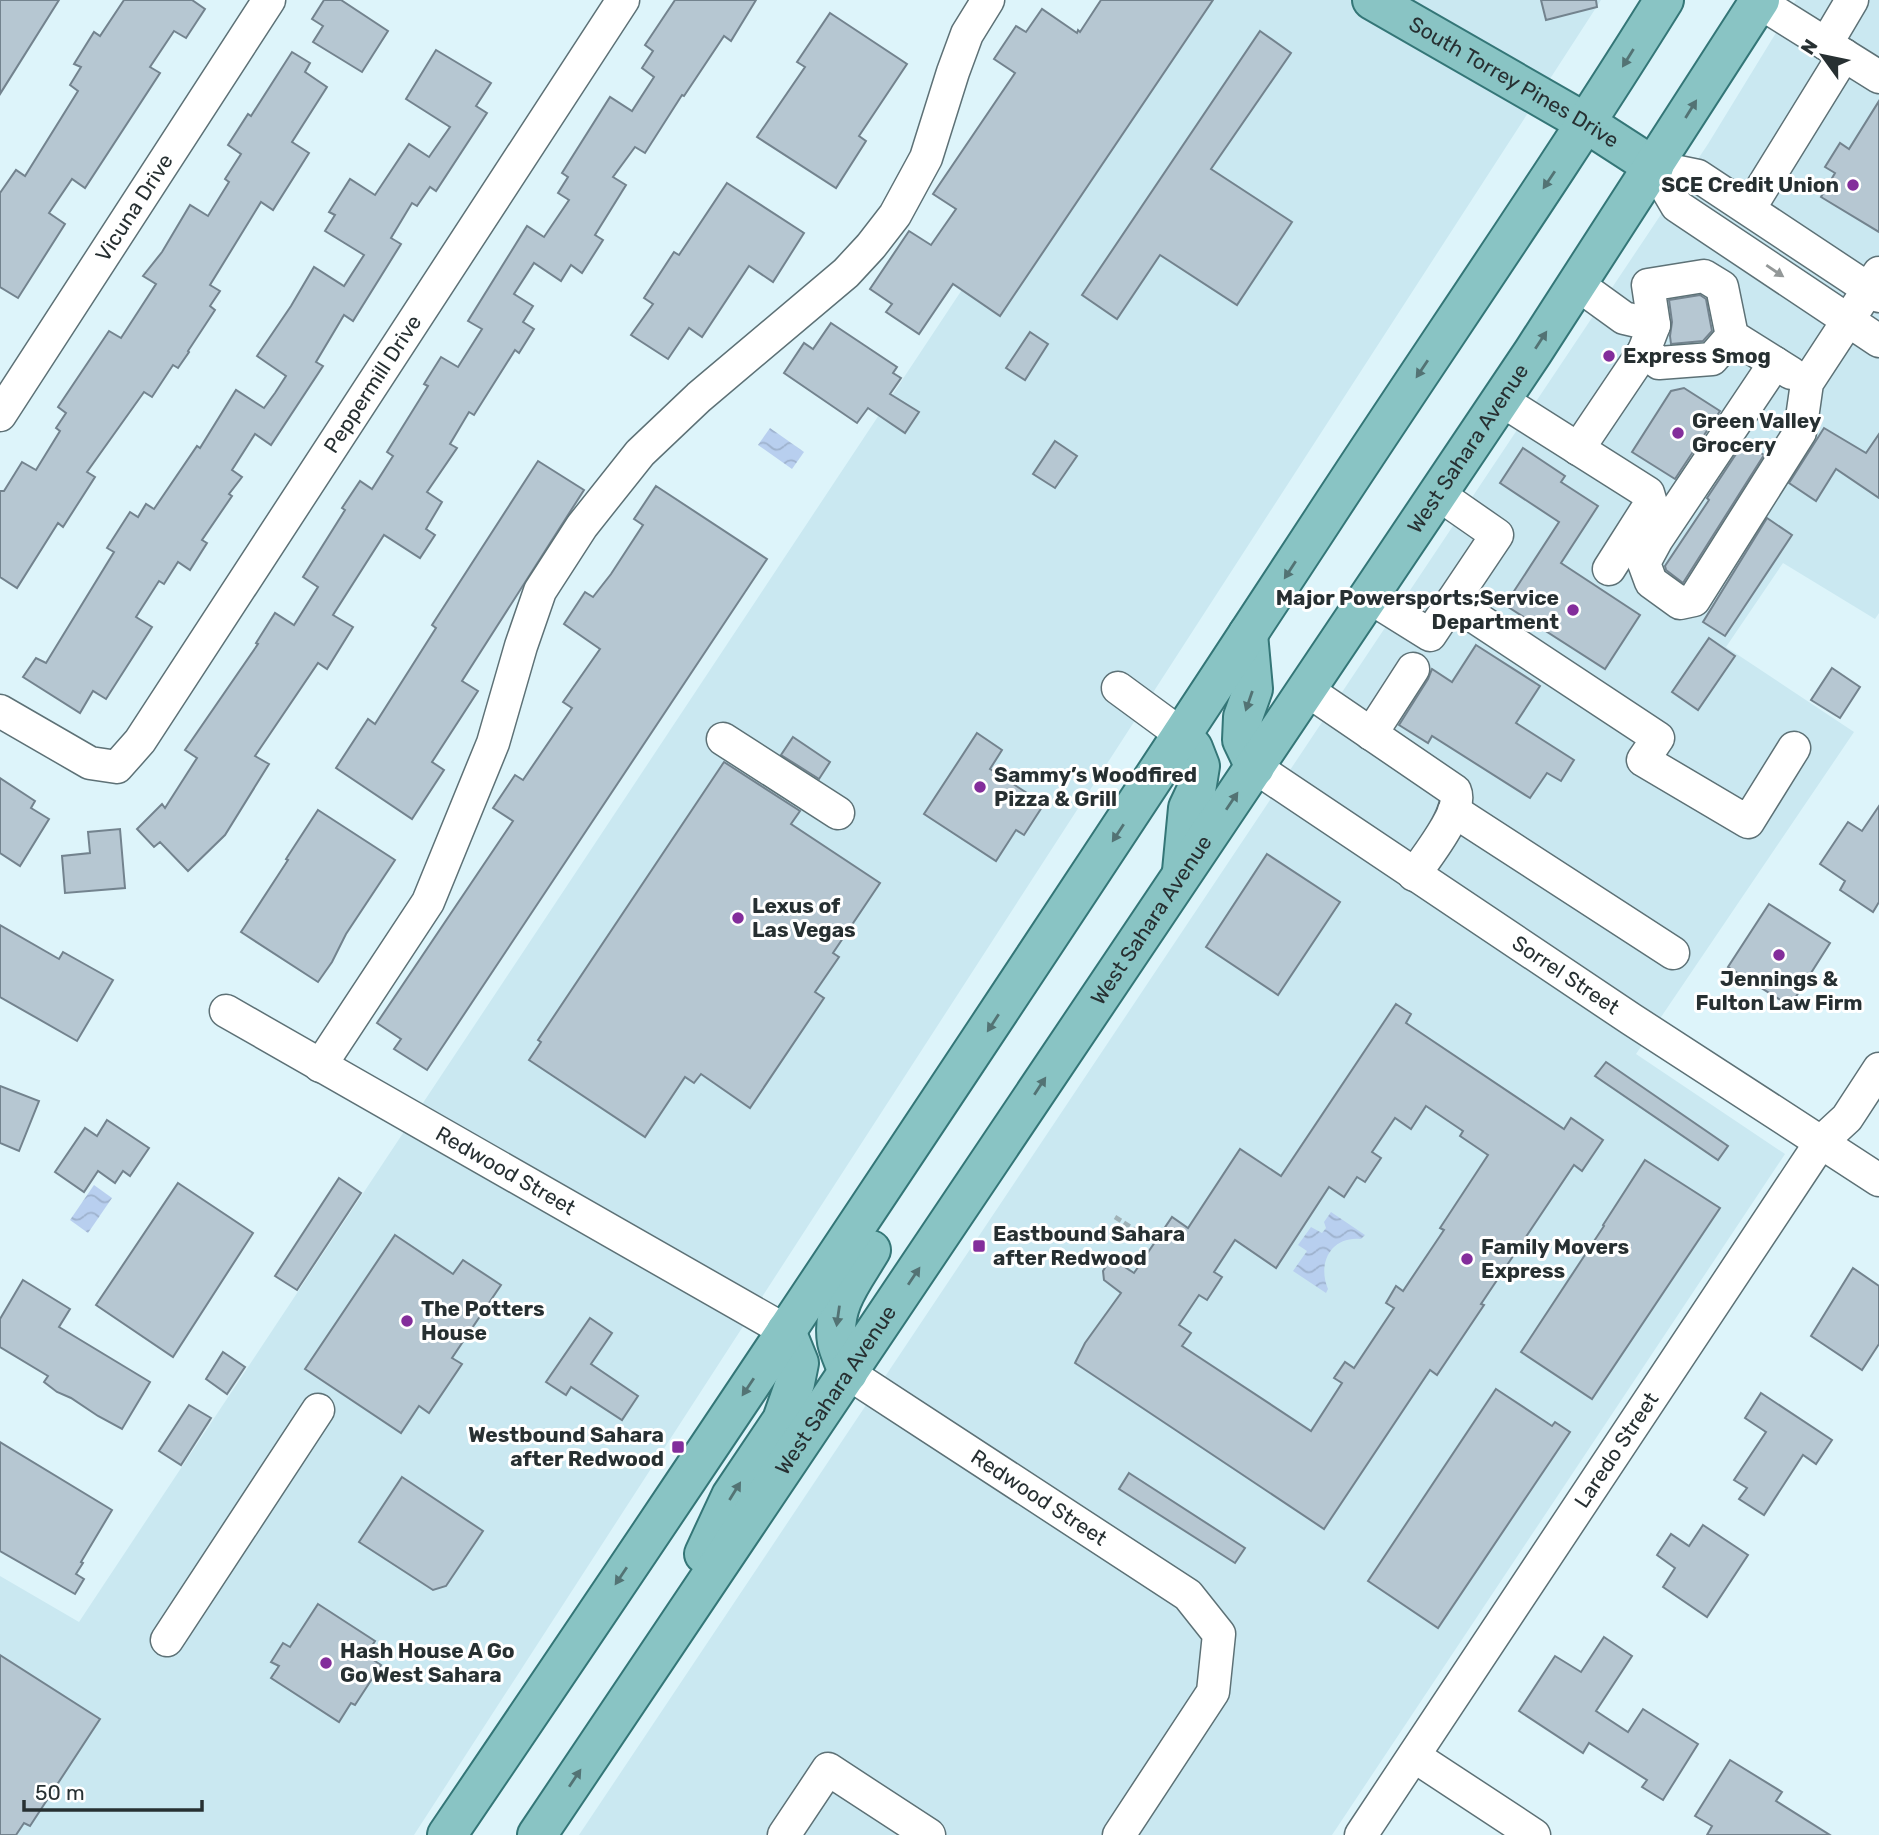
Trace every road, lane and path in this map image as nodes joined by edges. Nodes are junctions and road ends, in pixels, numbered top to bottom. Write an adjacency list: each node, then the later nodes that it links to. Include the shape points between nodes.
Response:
1 (270, 0): 24 (street, Vicuna Drive)
2 (622, 0): 34 (street, Peppermill Drive, via 140,741 117,767 90,763)
3 (988, 0): 46 (street, via 967,34 926,158 895,215 846,273 640,453 582,526 540,591 493,743 428,902)
4 (1372, 0): 10 (main road, South Torrey Pines Drive)
5 (1664, 0): 10 (main road, one-way to 10)
6 (1852, 0): 8 (street)
7 (1760, 1): 8 (street); 11 (main road, West Sahara Avenue, one-way to 7)
8 (1835, 49): 9 (street); 12 (street)
9 (1879, 77)
10 (1586, 123): 11 (main road, South Torrey Pines Drive); 30 (main road, one-way to 30)
11 (1654, 167): 12 (street, South Torrey Pines Drive, via 1698,176); 13 (street, South Torrey Pines Drive, via 1677,206); 14 (main road, West Sahara Avenue)
12 (1749, 209): 15 (street, South Torrey Pines Drive)
13 (1745, 252): 16 (street); 17 (street, South Torrey Pines Drive, one-way to 17)
14 (1577, 284): 19 (street); 23 (main road, West Sahara Avenue, one-way to 14)
15 (1876, 286): 17 (street)
16 (1722, 287): 18 (street); 19 (street, via 1704,276 1648,285)
17 (1849, 320): 20 (street, South Torrey Pines Drive); 22 (street)
18 (1732, 336): 19 (street, via 1712,359 1660,362); 21 (street)
19 (1649, 338): 25 (street)
20 (1879, 341)
21 (1775, 363): 22 (street); 22 (street, via 1644,563 1651,582 1680,603 1694,600 1800,432)
22 (1807, 383)
23 (1501, 400): 25 (street); 26 (main road, West Sahara Avenue)
24 (0, 415)
25 (1578, 449): 27 (street, via 1648,493 1651,503)
26 (1438, 494): 28 (main road, West Sahara Avenue); 29 (street, via 1497,535)
27 (1609, 569)
28 (1369, 597): 29 (street, via 1430,635); 33 (main road, West Sahara Avenue)
29 (1452, 601): 38 (street, via 1658,738 1643,760 1748,822)
30 (1248, 634): 36 (main road); 39 (main road, one-way to 39, via 1253,689 1243,717 1242,740)
31 (1413, 669): 35 (street)
32 (1118, 688): 36 (street)
33 (1307, 690): 35 (street); 39 (main road, West Sahara Avenue)
34 (0, 711)
35 (1371, 734): 40 (street, via 1455,791 1458,803)
36 (1182, 735): 43 (main road, via 1200,766 1188,808); 48 (main road, one-way to 48)
37 (723, 739): 41 (street)
38 (1794, 748)
39 (1255, 767): 42 (street, Sorrel Street); 43 (main road, West Sahara Avenue, one-way to 39)
40 (1454, 811): 42 (street); 44 (street)
41 (838, 813)
42 (1414, 875): 49 (street, Sorrel Street)
43 (1181, 876): 54 (main road, West Sahara Avenue, one-way to 43)
44 (1673, 953)
45 (226, 1012): 46 (street, Redwood Street)
46 (320, 1066): 53 (street, Redwood Street)
47 (1879, 1069): 49 (street, Laredo Street, via 1847,1118)
48 (926, 1123): 53 (main road); 54 (main road, one-way to 54, via 918,1167 841,1297 837,1342)
49 (1821, 1142): 50 (street, Sorrel Street); 59 (street, Laredo Street)
50 (1879, 1180)
51 (1115, 1217): 52 (path)
52 (1148, 1238)
53 (786, 1331): 57 (main road, one-way to 53, via 731,1496 782,1420 799,1363); 58 (main road, one-way to 58)
54 (848, 1373): 57 (main road, West Sahara Avenue); 65 (street, Redwood Street, via 1188,1595 1219,1634 1213,1692)
55 (318, 1410): 56 (street)
56 (167, 1640)
57 (653, 1663): 62 (main road, West Sahara Avenue, one-way to 57)
58 (502, 1754): 60 (main road); 61 (main road)
59 (1413, 1756): 66 (street, Laredo Street); 67 (street)
60 (447, 1835)
61 (476, 1835)
62 (537, 1835)
63 (784, 1835): 64 (street, via 828,1769)
64 (929, 1835)
65 (1119, 1835)
66 (1361, 1835)
67 (1534, 1835)

